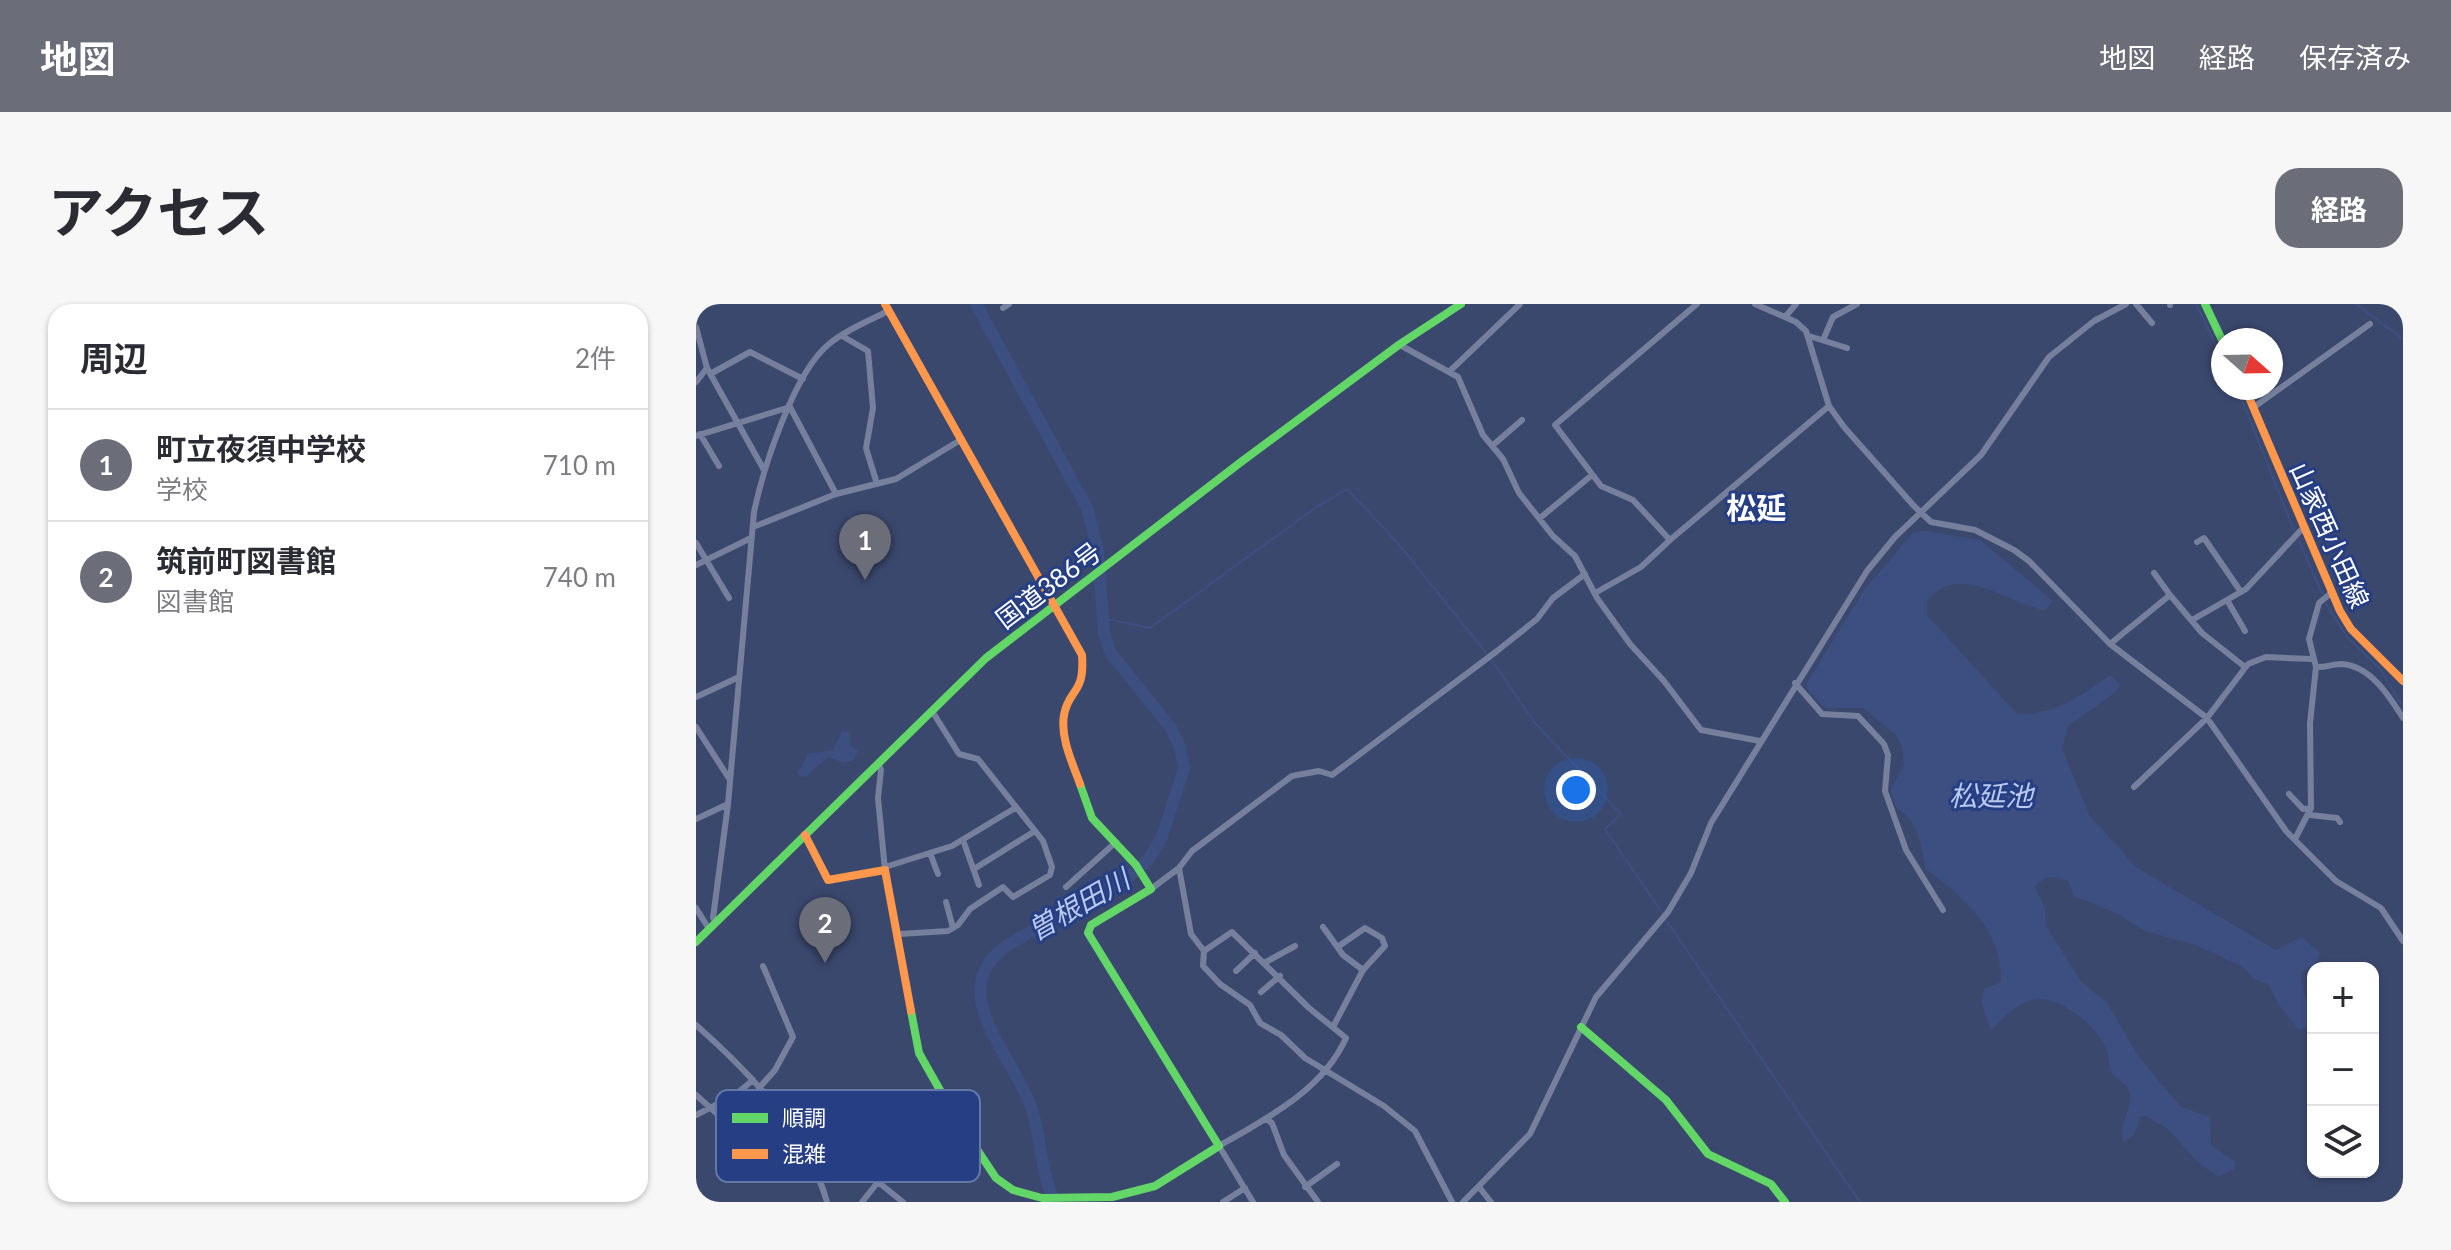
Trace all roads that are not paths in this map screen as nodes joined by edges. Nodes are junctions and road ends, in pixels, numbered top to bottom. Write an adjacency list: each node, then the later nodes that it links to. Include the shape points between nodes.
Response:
1 (1461, 304): 20 (main road, 国道386号)
2 (1520, 304): 22 (street)
3 (1697, 304): 37 (street, via 1555,425)
4 (1796, 304): 12 (street)
5 (1857, 304): 19 (street, via 1833,317)
6 (2126, 304): 11 (street)
7 (2136, 304): 13 (street)
8 (2205, 304): 15 (main road)
9 (1758, 305): 12 (street)
10 (887, 307): 17 (street); 33 (main road)
11 (2114, 307): 40 (street, via 2049,357 1981,455)
12 (1785, 317): 18 (street)
13 (2152, 323)
14 (2370, 324): 29 (street)
15 (2216, 328)
16 (697, 332): 23 (street)
17 (842, 336): 24 (street, via 820,352); 38 (street, via 868,351 873,408 866,448)
18 (1809, 336): 19 (street); 27 (street)
19 (1823, 340): 21 (street)
20 (1400, 344): 22 (street); 58 (main road, 国道386号)
21 (1847, 348)
22 (1451, 370): 34 (street)
23 (709, 371): 24 (street, via 750,352); 25 (street); 31 (street)
24 (803, 379): 28 (street)
25 (696, 382)
26 (2251, 400): 29 (main road, 山家西小田線)
27 (1829, 406): 40 (street); 45 (street)
28 (790, 407): 31 (street); 36 (street); 39 (street)
29 (2254, 407): 43 (main road, 山家西小田線)
30 (1522, 420): 34 (street)
31 (734, 422): 32 (street); 36 (street)
32 (698, 435): 35 (street)
33 (962, 439): 38 (street, via 896,479); 58 (main road)
34 (1492, 446): 41 (street)
35 (719, 466)
36 (764, 470): 42 (street)
37 (1592, 475): 41 (street); 45 (street, via 1611,493 1633,500)
38 (877, 484): 39 (street)
39 (836, 494): 42 (street)
40 (1921, 512): 61 (street, via 1931,522 1975,530 2014,550); 67 (street, via 1867,571)
41 (1540, 518): 51 (street)
42 (753, 527): 44 (street)
43 (2302, 529): 52 (street); 54 (main road, 山家西小田線)
44 (751, 538): 48 (street); 65 (street)
45 (1670, 540): 53 (street, via 1641,567)
46 (2197, 542): 52 (street, via 2204,538)
47 (696, 543): 48 (street)
48 (706, 560): 49 (street); 56 (street)
49 (696, 565)
50 (2154, 573): 55 (street)
51 (1585, 574): 53 (street); 91 (street, via 1497,651 1332,775 1319,771 1292,776 1192,851)
52 (2241, 592): 57 (street)
53 (1595, 593): 73 (street, via 1694,724 1701,730)
54 (2331, 593): 62 (street, via 2319,603 2309,639); 66 (main road, 山家西小田線, via 2351,629)
55 (2170, 595): 59 (street); 61 (street)
56 (729, 598)
57 (2227, 600): 59 (street); 60 (street)
58 (1054, 605): 69 (main road, 国道386号); 88 (main road, via 1085,668 1064,714 1066,744 1092,818)
59 (2192, 620): 63 (street)
60 (2245, 631)
61 (2110, 644): 71 (street)
62 (2311, 659): 63 (street, via 2266,657); 64 (street)
63 (2245, 667): 71 (street)
64 (2316, 667): 70 (street, via 2341,664 2362,672 2389,693); 81 (street, via 2310,723)
65 (739, 677): 68 (street); 75 (street)
66 (2403, 681)
67 (1795, 683): 73 (street); 99 (street, via 1822,714 1858,716 1884,744 1885,791 1906,850)
68 (696, 697)
69 (931, 710): 74 (main road, 国道386号); 79 (street, via 959,754 978,759)
70 (2402, 714)
71 (2207, 718): 76 (street); 86 (street)
72 (696, 727): 75 (street)
73 (1760, 741): 119 (street, via 1711,823 1668,912 1596,997)
74 (878, 763): 85 (main road, 国道386号); 90 (street)
75 (730, 780): 78 (street)
76 (2134, 787)
77 (2289, 794): 81 (street)
78 (728, 804): 82 (street); 100 (street)
79 (1015, 808): 84 (street); 87 (street)
80 (696, 809): 82 (street)
81 (2311, 812): 83 (street); 86 (street)
82 (698, 818)
83 (2340, 822)
84 (1035, 831): 92 (street); 102 (street, via 1052,867 1050,875 1013,897 1003,887)
85 (805, 835): 90 (main road, via 828,880); 100 (main road, 国道386号)
86 (2295, 839): 105 (street, via 2336,881 2381,908)
87 (963, 840): 89 (street); 92 (street)
88 (1116, 842): 95 (main road); 96 (street)
89 (930, 853): 90 (street); 93 (street)
90 (885, 868): 104 (main road)
91 (1179, 868): 95 (street); 109 (street, via 1191,934)
92 (974, 869): 94 (street)
93 (938, 874)
94 (979, 885)
95 (1149, 885): 131 (main road, via 1091,925 1088,933)
96 (1066, 887)
97 (946, 902): 102 (street)
98 (696, 908): 103 (street)
99 (1943, 910)
100 (716, 922): 103 (main road, 国道386号)
101 (1323, 927): 108 (street)
102 (953, 928): 104 (street)
103 (709, 929): 106 (main road, 国道386号)
104 (899, 934): 124 (main road, via 919,1053)
105 (2403, 941)
106 (696, 942)
107 (1295, 946): 111 (street)
108 (1339, 946): 113 (street); 113 (street, via 1360,928 1382,938 1385,946)
109 (1204, 951): 110 (street, via 1229,932); 120 (street, via 1203,966 1250,1005 1260,1023)
110 (1255, 953): 111 (street); 114 (street)
111 (1266, 962): 115 (street)
112 (763, 966): 122 (street, via 793,1037)
113 (1363, 970): 118 (street)
114 (1236, 971)
115 (1280, 976): 116 (street); 118 (street)
116 (1261, 992)
117 (696, 1025): 121 (street)
118 (1333, 1027): 120 (street, via 1346,1038)
119 (1581, 1027): 137 (street, via 1530,1134); 150 (main road, via 1666,1100 1708,1154 1771,1184)
120 (1327, 1069): 130 (street); 147 (street, via 1415,1131)
121 (753, 1080): 122 (street); 123 (street)
122 (759, 1088)
123 (738, 1090)
124 (940, 1090)
125 (696, 1095): 127 (street)
126 (716, 1104): 127 (street)
127 (712, 1107): 128 (street); 129 (street)
128 (716, 1111)
129 (696, 1115)
130 (1266, 1119): 131 (street); 136 (street)
131 (1219, 1146): 132 (main road, via 1155,1186 1112,1197 1068,1200 1013,1190 996,1178); 138 (street)
132 (980, 1154)
133 (1337, 1164): 136 (street)
134 (817, 1182): 142 (street)
135 (878, 1182): 140 (street); 143 (street)
136 (1305, 1187): 146 (street)
137 (1479, 1187): 148 (street); 149 (street)
138 (1245, 1188): 144 (street); 145 (street)
139 (696, 1198): 141 (street)
140 (864, 1201)
141 (701, 1202)
142 (827, 1202)
143 (903, 1202)
144 (1223, 1202)
145 (1253, 1202)
146 (1318, 1202)
147 (1452, 1202)
148 (1463, 1202)
149 (1491, 1202)
150 (1785, 1202)

